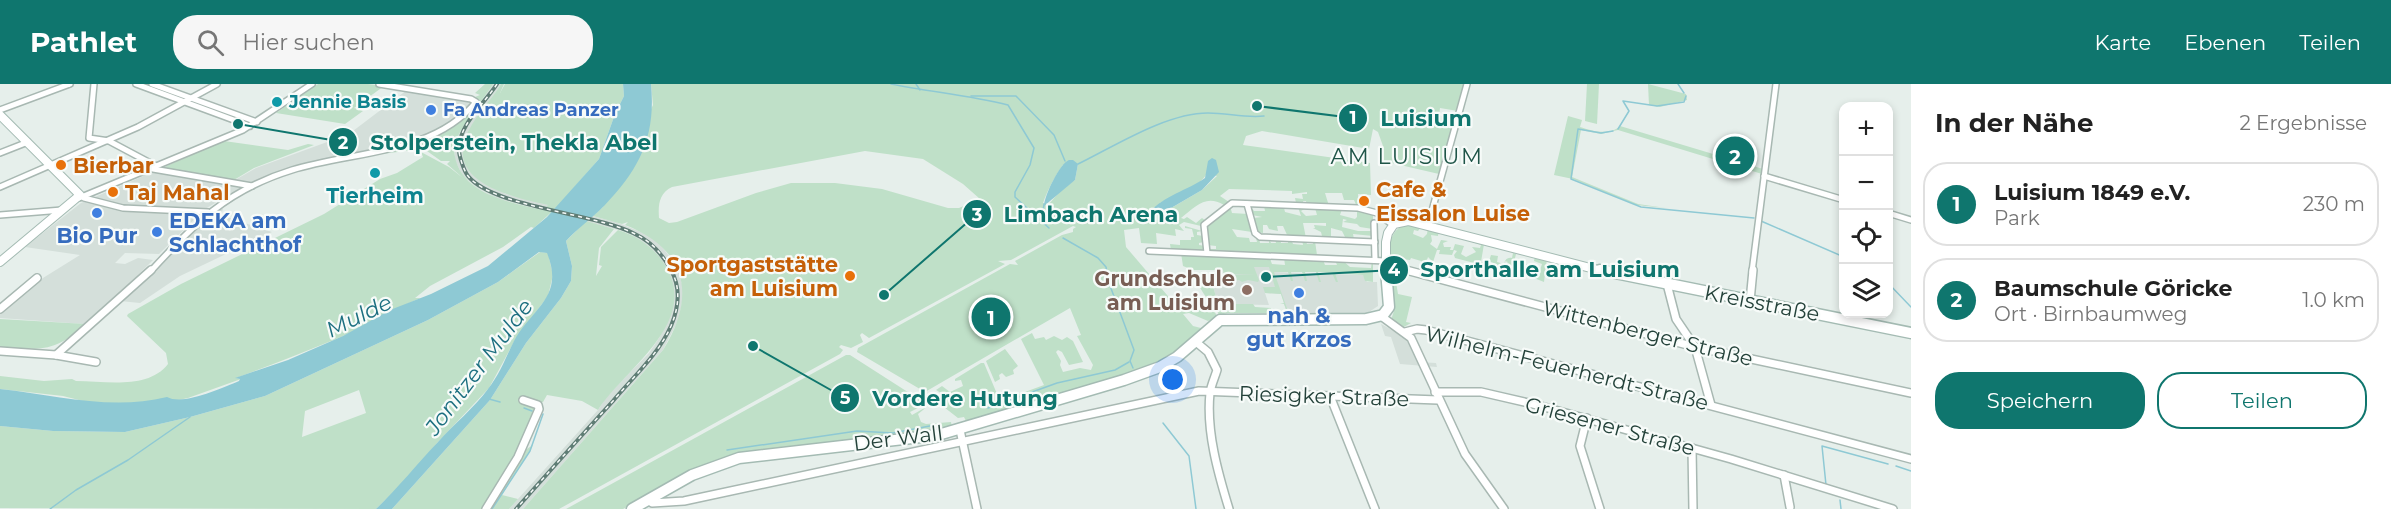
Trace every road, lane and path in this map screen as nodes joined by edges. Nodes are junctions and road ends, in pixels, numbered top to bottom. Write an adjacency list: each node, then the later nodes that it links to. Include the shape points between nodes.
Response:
1 (70, 84): 11 (street)
2 (94, 84): 15 (street, via 88,136)
3 (136, 84): 10 (street)
4 (152, 84): 10 (street)
5 (217, 84): 10 (street)
6 (312, 84): 13 (street)
7 (379, 84): 21 (street, via 471,99 475,104 467,114 426,137 313,164)
8 (1467, 84): 33 (street)
9 (1776, 84): 20 (street)
10 (190, 101): 13 (street); 14 (street); 15 (street)
11 (0, 110)
12 (0, 115): 16 (main road)
13 (257, 123): 14 (street)
14 (250, 126): 19 (street)
15 (109, 141): 18 (street); 19 (street)
16 (28, 142): 17 (street); 18 (main road)
17 (0, 153)
18 (51, 165): 22 (street); 23 (main road, via 80,193)
19 (154, 168): 21 (street); 23 (street)
20 (1764, 176): 24 (street); 42 (street)
21 (252, 186): 27 (street)
22 (0, 187)
23 (79, 198): 26 (main road); 27 (street, via 123,208)
24 (1839, 198)
25 (1247, 204): 32 (street, via 1358,208 1377,213); 34 (street, via 1255,233 1260,237); 36 (street, via 1228,205 1205,224)
26 (64, 210): 28 (street); 38 (main road)
27 (208, 213): 50 (street, via 128,293)
28 (0, 215)
29 (1893, 215): 30 (street)
30 (1911, 220)
31 (1374, 223): 34 (street)
32 (1393, 225): 33 (main road, Kreisstraße, via 1407,221); 39 (main road, via 1389,230)
33 (1428, 225): 41 (main road, Kreisstraße, via 1597,270)
34 (1375, 242): 37 (street)
35 (1149, 250): 36 (street, Wittenberger Straße)
36 (1207, 253): 37 (street, Wittenberger Straße)
37 (1375, 259): 39 (street, Wittenberger Straße)
38 (0, 262)
39 (1386, 263): 44 (main road, via 1389,307); 48 (street, Wittenberger Straße)
40 (37, 278): 43 (street)
41 (1667, 284): 42 (main road, Kreisstraße); 48 (street, via 1676,317)
42 (1750, 301): 46 (main road, Kreisstraße)
43 (0, 309)
44 (1382, 316): 45 (street, Wilhelm-Feuerherdt-Straße); 47 (main road, via 1225,319 1213,324)
45 (1405, 332): 53 (street); 58 (street, Wilhelm-Feuerherdt-Straße, via 1426,330)
46 (1911, 333)
47 (1196, 342): 52 (street, via 1208,352 1216,370); 60 (main road, Der Wall, via 1150,371)
48 (1695, 348): 54 (street, Wittenberger Straße); 58 (street)
49 (0, 351): 50 (street)
50 (56, 356): 51 (street)
51 (96, 362)
52 (1210, 392): 55 (street, Riesigker Straße); 60 (street, Riesigker Straße); 69 (street, via 1216,457)
53 (1435, 392): 57 (street); 59 (street, Griesener Straße, via 1481,392)
54 (1911, 393)
55 (1330, 396): 57 (street, Riesigker Straße); 70 (street)
56 (523, 400): 66 (street, via 535,403 539,409 518,457)
57 (1438, 400): 71 (street, via 1465,454)
58 (1711, 405): 62 (street, Wilhelm-Feuerherdt-Straße)
59 (1587, 418): 61 (street, Griesener Straße); 72 (street, via 1580,446)
60 (962, 435): 64 (street, Riesigker Straße, via 684,501); 64 (main road, Der Wall, via 739,458 705,469); 68 (street)
61 (1692, 448): 63 (street, Griesener Straße); 73 (street)
62 (1911, 459)
63 (1784, 475): 65 (street); 74 (street, Griesener Straße)
64 (648, 500): 67 (main road, Der Wall)
65 (1790, 507)
66 (486, 509)
67 (632, 509)
68 (977, 509)
69 (1229, 509)
70 (1375, 509)
71 (1504, 509)
72 (1600, 509)
73 (1693, 509)
74 (1893, 509)

